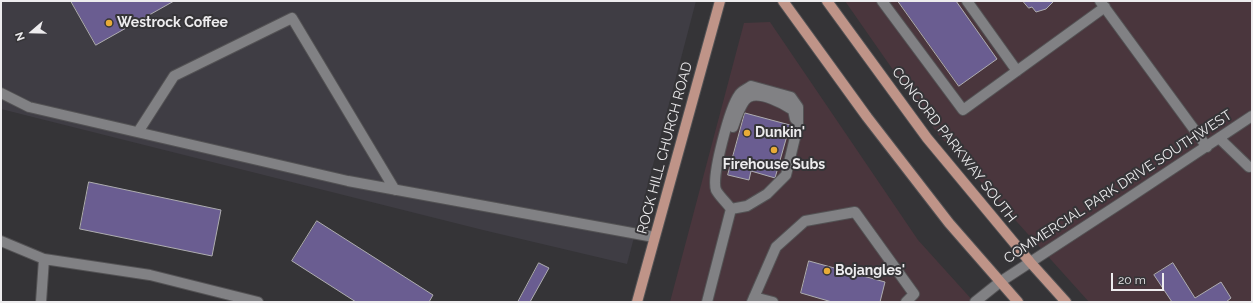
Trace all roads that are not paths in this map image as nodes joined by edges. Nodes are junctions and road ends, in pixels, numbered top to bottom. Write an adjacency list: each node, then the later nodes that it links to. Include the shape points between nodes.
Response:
1 (720, 1): 16 (main road, ROCK HILL CHURCH ROAD)
2 (783, 1): 20 (main road, via 948,223)
3 (827, 1): 19 (main road, CONCORD PARKWAY SOUTH, via 927,138)
4 (882, 1): 7 (street, via 963,110)
5 (967, 1): 7 (street)
6 (1103, 4): 7 (street); 12 (street)
7 (1017, 71)
8 (1, 93): 10 (street, via 29,107)
9 (1252, 116): 11 (street, COMMERCIAL PARK DRIVE SOUTHWEST)
10 (138, 132): 14 (street); 14 (street, via 174,76 292,18)
11 (1219, 138): 12 (street, COMMERCIAL PARK DRIVE SOUTHWEST); 13 (street)
12 (1206, 147): 19 (street, COMMERCIAL PARK DRIVE SOUTHWEST)
13 (1248, 167)
14 (395, 190): 16 (street)
15 (731, 209): 15 (street, via 747,206 767,194 786,175 798,125 798,107 791,97 751,86 739,93 718,160 716,179 716,189); 25 (street)
16 (654, 237): 24 (main road, ROCK HILL CHURCH ROAD)
17 (1, 241): 18 (street)
18 (44, 260): 22 (street); 23 (street, via 150,275)
19 (1030, 262): 20 (street, COMMERCIAL PARK DRIVE SOUTHWEST); 30 (main road, CONCORD PARKWAY SOUTH)
20 (1000, 282): 28 (street, COMMERCIAL PARK DRIVE SOUTHWEST); 29 (main road)
21 (753, 299): 26 (street); 27 (street, via 776,248 805,221 855,212 914,294)
22 (41, 302)
23 (256, 302)
24 (637, 302)
25 (707, 302)
26 (773, 302)
27 (906, 302)
28 (975, 302)
29 (1018, 302)
30 (1066, 302)

